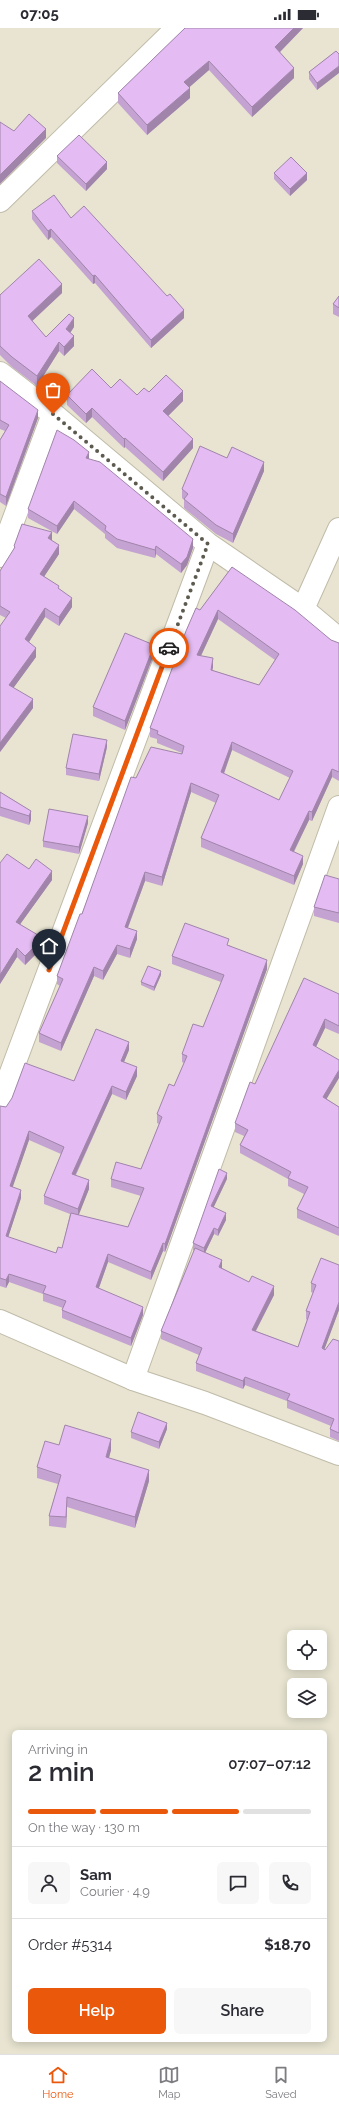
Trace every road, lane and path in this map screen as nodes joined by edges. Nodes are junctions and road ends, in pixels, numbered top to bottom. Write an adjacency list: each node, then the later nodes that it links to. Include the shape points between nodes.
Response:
1 (177, 28): 2 (street)
2 (0, 201)
3 (0, 373): 4 (street)
4 (53, 414): 6 (street); 7 (street)
5 (339, 528): 8 (street)
6 (208, 544): 8 (street); 11 (street)
7 (0, 556)
8 (303, 609): 9 (street)
9 (339, 639)
10 (339, 807): 13 (street)
11 (0, 1102)
12 (0, 1320): 13 (street)
13 (133, 1378): 14 (street)
14 (339, 1454)

